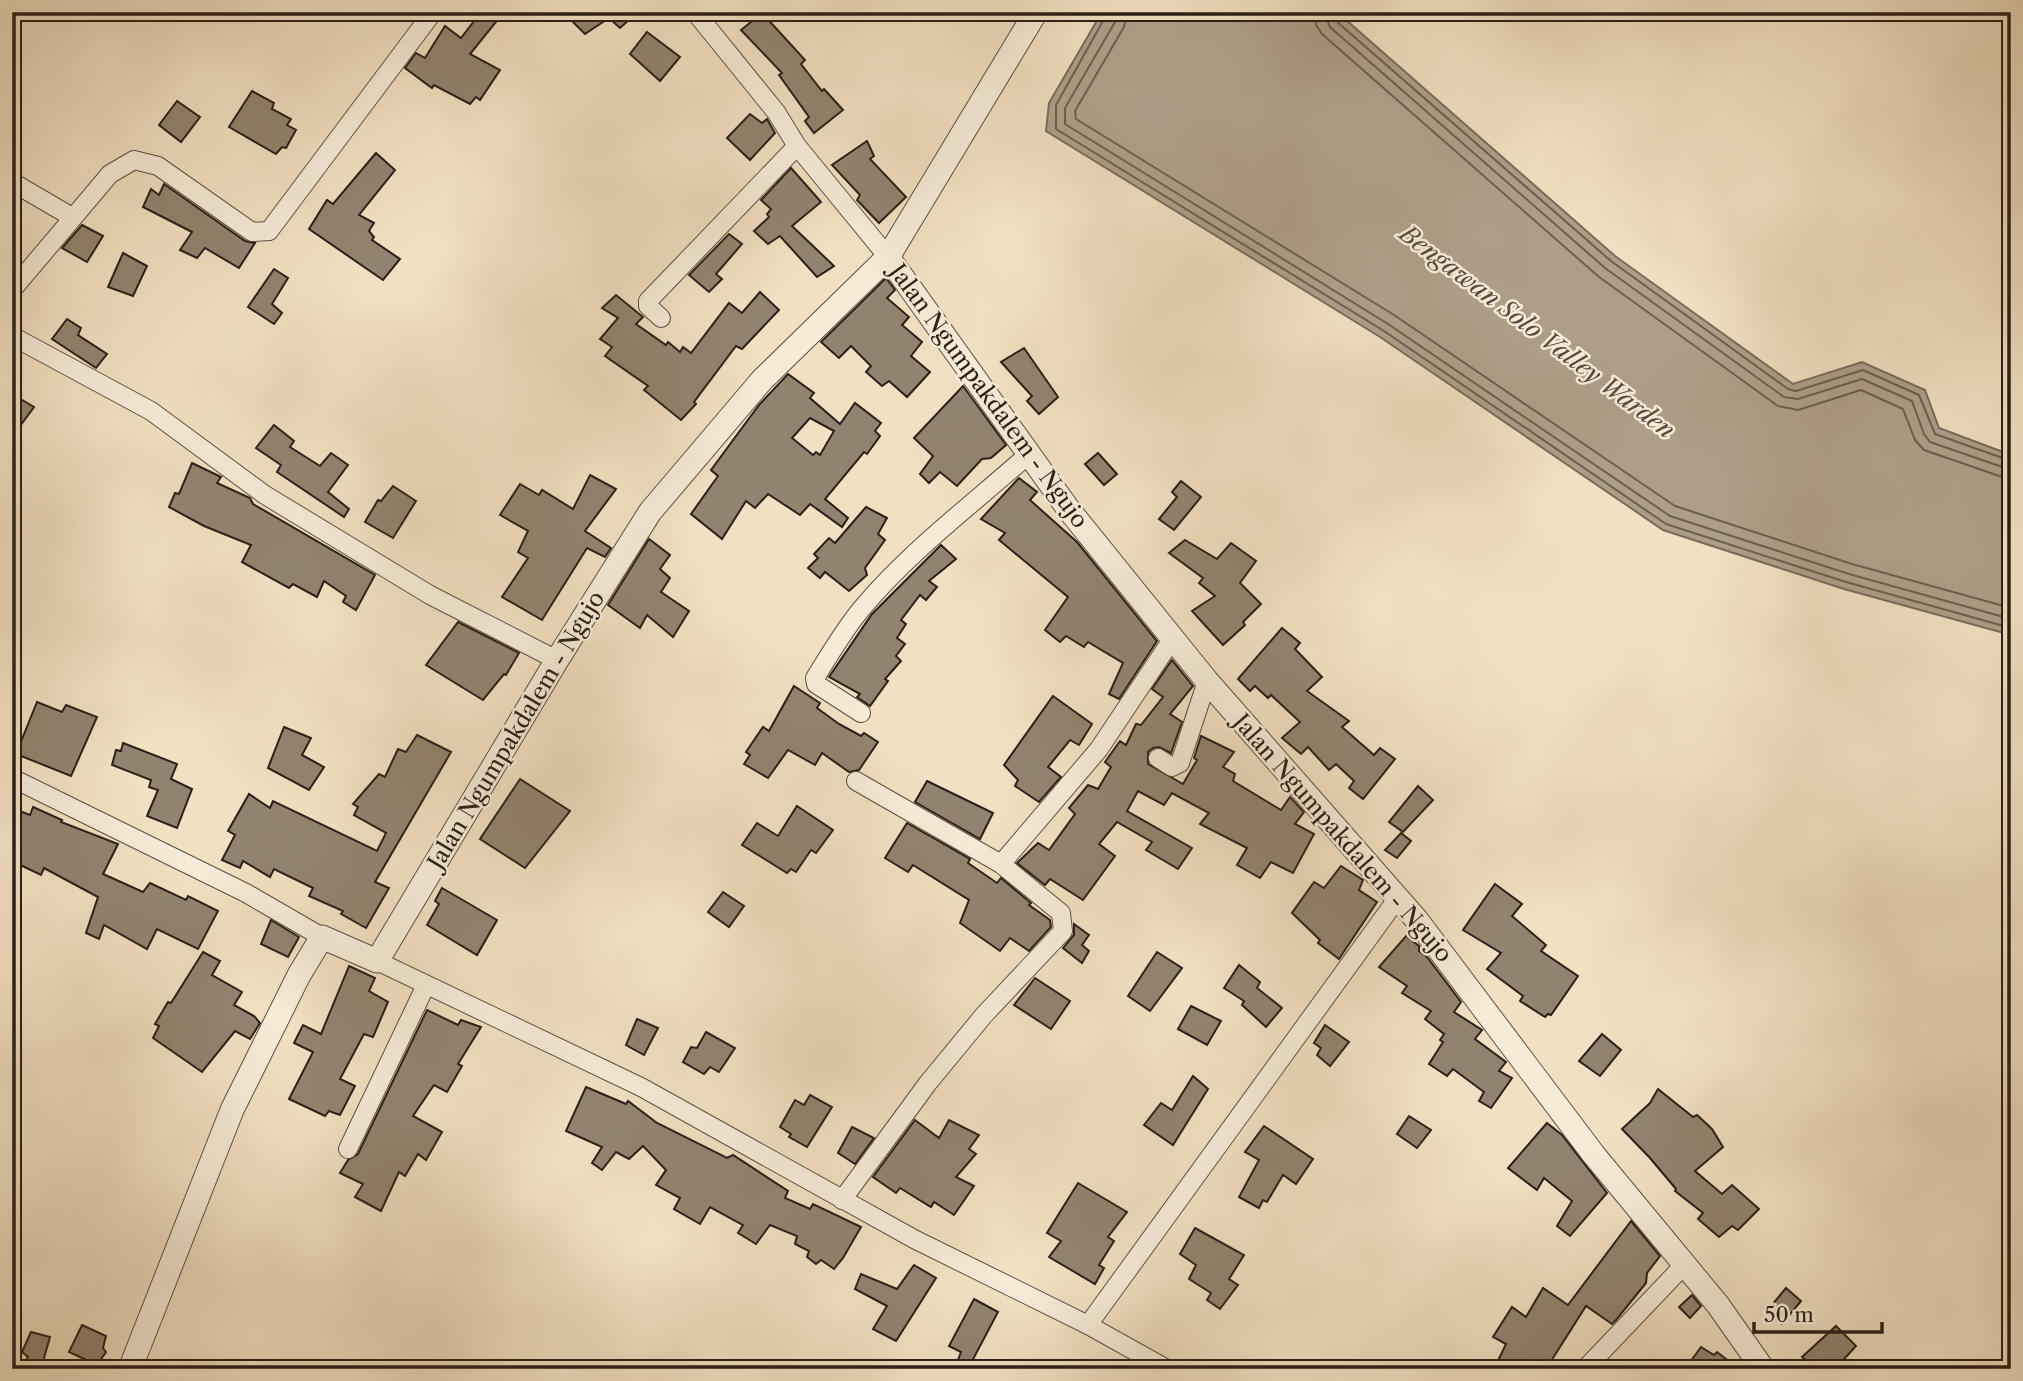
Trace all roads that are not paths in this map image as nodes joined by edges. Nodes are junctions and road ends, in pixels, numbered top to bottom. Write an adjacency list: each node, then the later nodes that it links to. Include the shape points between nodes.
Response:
1 (433, 12): 6 (street, via 269,231 252,232 145,160 122,164)
2 (695, 12): 4 (street, via 776,112)
3 (1036, 12): 7 (street)
4 (797, 146): 7 (street); 9 (street, via 648,301)
5 (12, 182): 6 (street)
6 (72, 217): 8 (street)
7 (888, 257): 11 (street, Jalan Ngumpakdalem - Ngujo); 13 (street, Jalan Ngumpakdalem - Ngujo, via 762,380 650,512)
8 (12, 289)
9 (661, 318)
10 (12, 336): 13 (street, via 151,411 265,495 430,595)
11 (1029, 454): 12 (street, Jalan Ngumpakdalem - Ngujo); 15 (street, via 887,582 830,652 816,684)
12 (1173, 638): 14 (street, Jalan Ngumpakdalem - Ngujo); 19 (street, via 1099,750)
13 (556, 660): 22 (street, Jalan Ngumpakdalem - Ngujo)
14 (1207, 681): 16 (street, via 1180,764 1172,767); 20 (street, Jalan Ngumpakdalem - Ngujo, via 1335,823)
15 (861, 713)
16 (1158, 758)
17 (12, 778): 21 (street, via 246,893)
18 (856, 781): 19 (street)
19 (1001, 864): 25 (street, via 1061,913 1063,931 936,1073)
20 (1397, 900): 26 (street, Jalan Ngumpakdalem - Ngujo, via 1453,966 1594,1155); 27 (street)
21 (322, 937): 22 (street); 28 (street, via 232,1110)
22 (377, 961): 23 (street)
23 (426, 985): 24 (street); 25 (street, via 641,1087)
24 (348, 1149)
25 (842, 1200): 27 (street)
26 (1685, 1264): 30 (street); 31 (street, Jalan Ngumpakdalem - Ngujo)
27 (1088, 1325): 29 (street)
28 (130, 1369)
29 (1167, 1369)
30 (1585, 1369)
31 (1763, 1369)

